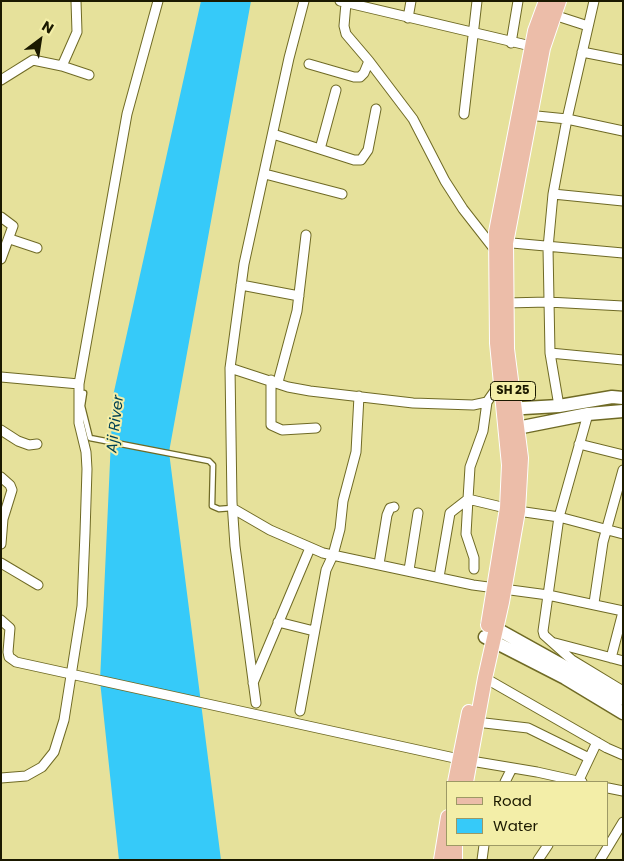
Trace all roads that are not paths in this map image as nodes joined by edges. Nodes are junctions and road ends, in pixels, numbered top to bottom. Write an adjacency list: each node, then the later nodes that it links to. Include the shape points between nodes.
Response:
1 (76, 1): 21 (street, via 77,32)
2 (158, 1): 55 (street, via 127,114)
3 (304, 1): 30 (street)
4 (411, 1): 12 (street)
5 (476, 1): 14 (street)
6 (518, 1): 15 (street)
7 (546, 1): 16 (main road)
8 (559, 1): 11 (main road, SH 25)
9 (594, 1): 13 (street)
10 (343, 2): 12 (street); 19 (street, via 346,34)
11 (554, 15): 13 (street); 16 (main road, SH 25)
12 (408, 18): 14 (street)
13 (588, 26): 17 (street)
14 (473, 33): 15 (street); 26 (street)
15 (511, 43): 16 (street)
16 (537, 47): 27 (main road, SH 25)
17 (582, 52): 18 (street); 28 (street)
18 (623, 60)
19 (369, 61): 20 (street, via 360,77); 39 (street, via 413,119 463,208)
20 (308, 64)
21 (62, 66): 22 (street); 23 (street, via 33,60)
22 (89, 75)
23 (1, 80)
24 (336, 90): 31 (street)
25 (376, 109): 31 (street, via 368,150 361,160)
26 (464, 114)
27 (524, 115): 28 (street); 39 (main road, SH 25)
28 (567, 119): 29 (street); 34 (street)
29 (623, 131)
30 (273, 134): 31 (street); 32 (street)
31 (320, 149)
32 (265, 174): 33 (street); 44 (street)
33 (342, 194)
34 (554, 194): 35 (street); 41 (street)
35 (623, 201)
36 (1, 217): 38 (street, via 13,226)
37 (306, 235): 45 (street)
38 (10, 239): 40 (street); 43 (street)
39 (499, 245): 41 (street); 47 (main road, SH 25); 54 (main road, via 497,344)
40 (37, 248)
41 (548, 248): 42 (street); 46 (street)
42 (623, 253)
43 (1, 259)
44 (242, 285): 45 (street); 51 (street)
45 (300, 296): 53 (street)
46 (548, 302): 47 (street); 48 (street); 49 (street)
47 (506, 303): 54 (main road, SH 25)
48 (623, 306)
49 (550, 353): 50 (street); 60 (street)
50 (623, 360)
51 (230, 368): 53 (street); 74 (street)
52 (1, 377): 55 (street)
53 (274, 381): 57 (street, via 310,391); 64 (street, via 271,425 282,430)
54 (506, 381): 59 (street); 61 (main road, SH 25)
55 (78, 384): 100 (street, via 79,423 87,469 82,606)
56 (84, 392): 74 (lane, via 82,406 90,438 209,461 213,465 212,506)
57 (359, 396): 59 (street, via 423,403 473,405); 82 (street, via 356,452)
58 (623, 398): 60 (street)
59 (487, 402): 72 (street, via 483,431 470,467)
60 (559, 406): 61 (street)
61 (509, 408): 65 (main road, SH 25)
62 (623, 411): 63 (street)
63 (588, 414): 65 (street); 68 (street)
64 (316, 428)
65 (512, 429): 75 (main road, SH 25, via 521,458)
66 (1, 430): 67 (street, via 18,441)
67 (37, 444)
68 (579, 444): 69 (street); 77 (street)
69 (623, 455)
70 (623, 470): 78 (street)
71 (1, 477): 80 (street, via 12,490 3,519)
72 (468, 499): 75 (street); 85 (street, via 466,534); 87 (street, via 450,512)
73 (394, 507): 84 (street, via 387,515)
74 (232, 508): 81 (street); 102 (street)
75 (512, 510): 77 (street); 89 (main road, SH 25)
76 (418, 513): 86 (street)
77 (559, 517): 78 (street); 90 (street)
78 (606, 530): 79 (street); 91 (street)
79 (623, 534)
80 (1, 544)
81 (310, 548): 82 (street); 94 (street)
82 (333, 555): 84 (street); 95 (street, via 326,570)
83 (1, 563): 88 (street)
84 (379, 564): 86 (street)
85 (474, 569)
86 (409, 570): 87 (street)
87 (439, 576): 89 (street, via 473,585)
88 (38, 585)
89 (499, 587): 90 (street); 96 (main road, SH 25)
90 (548, 595): 91 (street); 97 (street, via 543,631)
91 (594, 603): 92 (street)
92 (623, 611): 98 (street)
93 (1, 620): 100 (street, via 10,628 8,652 12,660)
94 (278, 622): 95 (street); 102 (street)
95 (314, 631): 106 (street)
96 (491, 632): 101 (main road, SH 25); 104 (street); 107 (street); 112 (main road)
97 (554, 643): 98 (street); 103 (street, via 572,660)
98 (612, 658): 99 (street)
99 (623, 661)
100 (71, 674): 112 (street); 114 (street, via 64,720 54,752 33,774)
101 (485, 678): 108 (main road, SH 25); 109 (street)
102 (252, 684): 105 (street)
103 (623, 690)
104 (623, 699)
105 (256, 703)
106 (300, 711)
107 (623, 713)
108 (476, 722): 111 (street, via 528,728); 112 (main road, SH 25)
109 (597, 742): 110 (street); 111 (street)
110 (623, 755)
111 (589, 758): 119 (street)
112 (465, 760): 113 (street); 115 (main road); 116 (main road, SH 25)
113 (512, 768): 117 (street); 118 (street)
114 (1, 778)
115 (455, 781)
116 (466, 781)
117 (506, 781)
118 (575, 781)
119 (580, 781)
120 (609, 788): 121 (street)
121 (623, 791)
122 (623, 822): 124 (street)
123 (446, 829): 130 (main road)
124 (609, 845)
125 (455, 846): 131 (main road)
126 (484, 846): 132 (street)
127 (548, 846): 129 (street)
128 (608, 846): 133 (street)
129 (543, 858)
130 (441, 860)
131 (455, 860)
132 (482, 860)
133 (600, 860)

